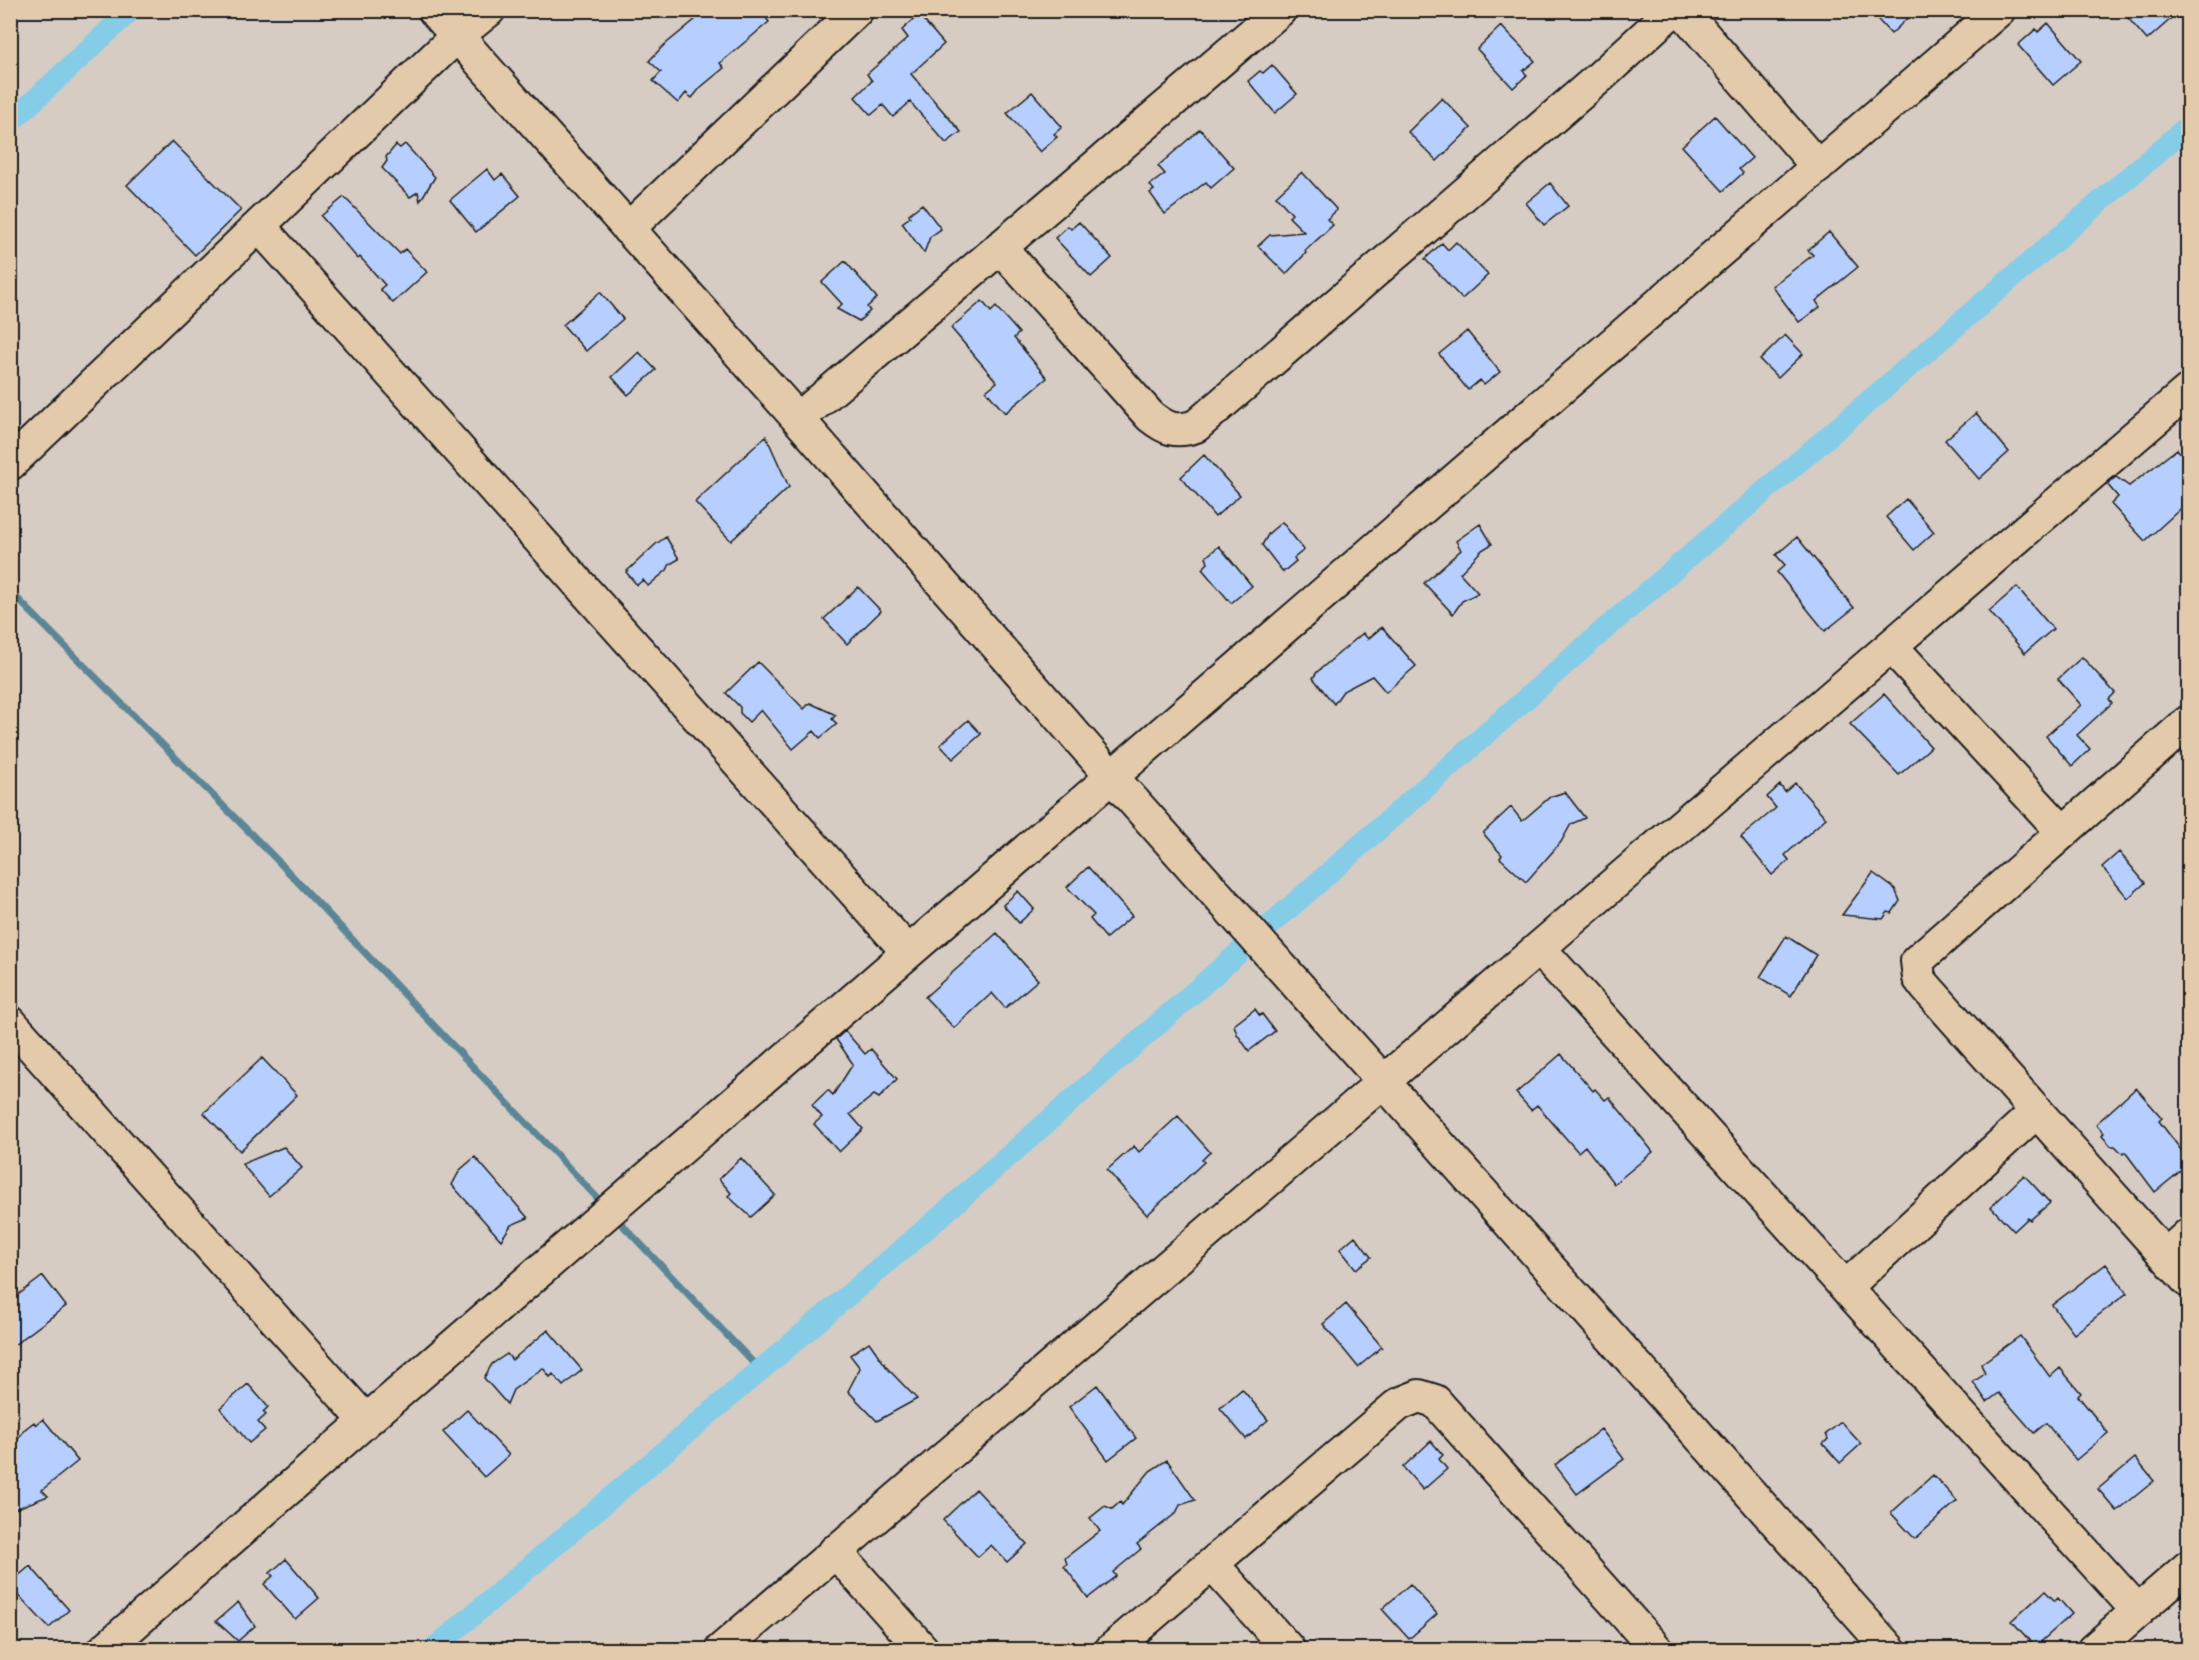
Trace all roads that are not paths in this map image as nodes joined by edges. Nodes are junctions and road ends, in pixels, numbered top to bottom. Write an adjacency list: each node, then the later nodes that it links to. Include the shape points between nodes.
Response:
1 (434, 10): 8 (street)
2 (489, 10): 8 (street)
3 (857, 10): 11 (street)
4 (1280, 10): 12 (street)
5 (1673, 10): 12 (street, via 1196,426 1170,430 1150,416)
6 (1682, 10): 9 (street)
7 (1999, 10): 9 (street)
8 (457, 36): 10 (street); 11 (street)
9 (1818, 167): 18 (street)
10 (259, 226): 15 (street); 21 (street)
11 (628, 229): 14 (street)
12 (1000, 248): 14 (street)
13 (2188, 391): 16 (street)
14 (798, 419): 18 (street)
15 (10, 464)
16 (1891, 646): 19 (street); 20 (street)
17 (2188, 722): 19 (street)
18 (1112, 777): 21 (street); 23 (street)
19 (2062, 831): 24 (street, via 1917,961 1919,978)
20 (1539, 948): 23 (street); 27 (street)
21 (908, 952): 28 (street)
22 (10, 1022): 28 (street)
23 (1384, 1080): 29 (street); 39 (street)
24 (2037, 1111): 25 (street); 27 (street)
25 (2177, 1245): 26 (street)
26 (2188, 1281)
27 (1846, 1287): 32 (street)
28 (366, 1420): 33 (street)
29 (835, 1551): 34 (street); 35 (street)
30 (1212, 1564): 36 (street); 37 (street); 38 (street, via 1399,1404 1419,1396 1435,1401)
31 (2188, 1567): 32 (street)
32 (2138, 1611): 40 (street)
33 (104, 1650)
34 (721, 1650)
35 (923, 1650)
36 (1111, 1650)
37 (1289, 1650)
38 (1657, 1650)
39 (1890, 1650)
40 (2093, 1650)

